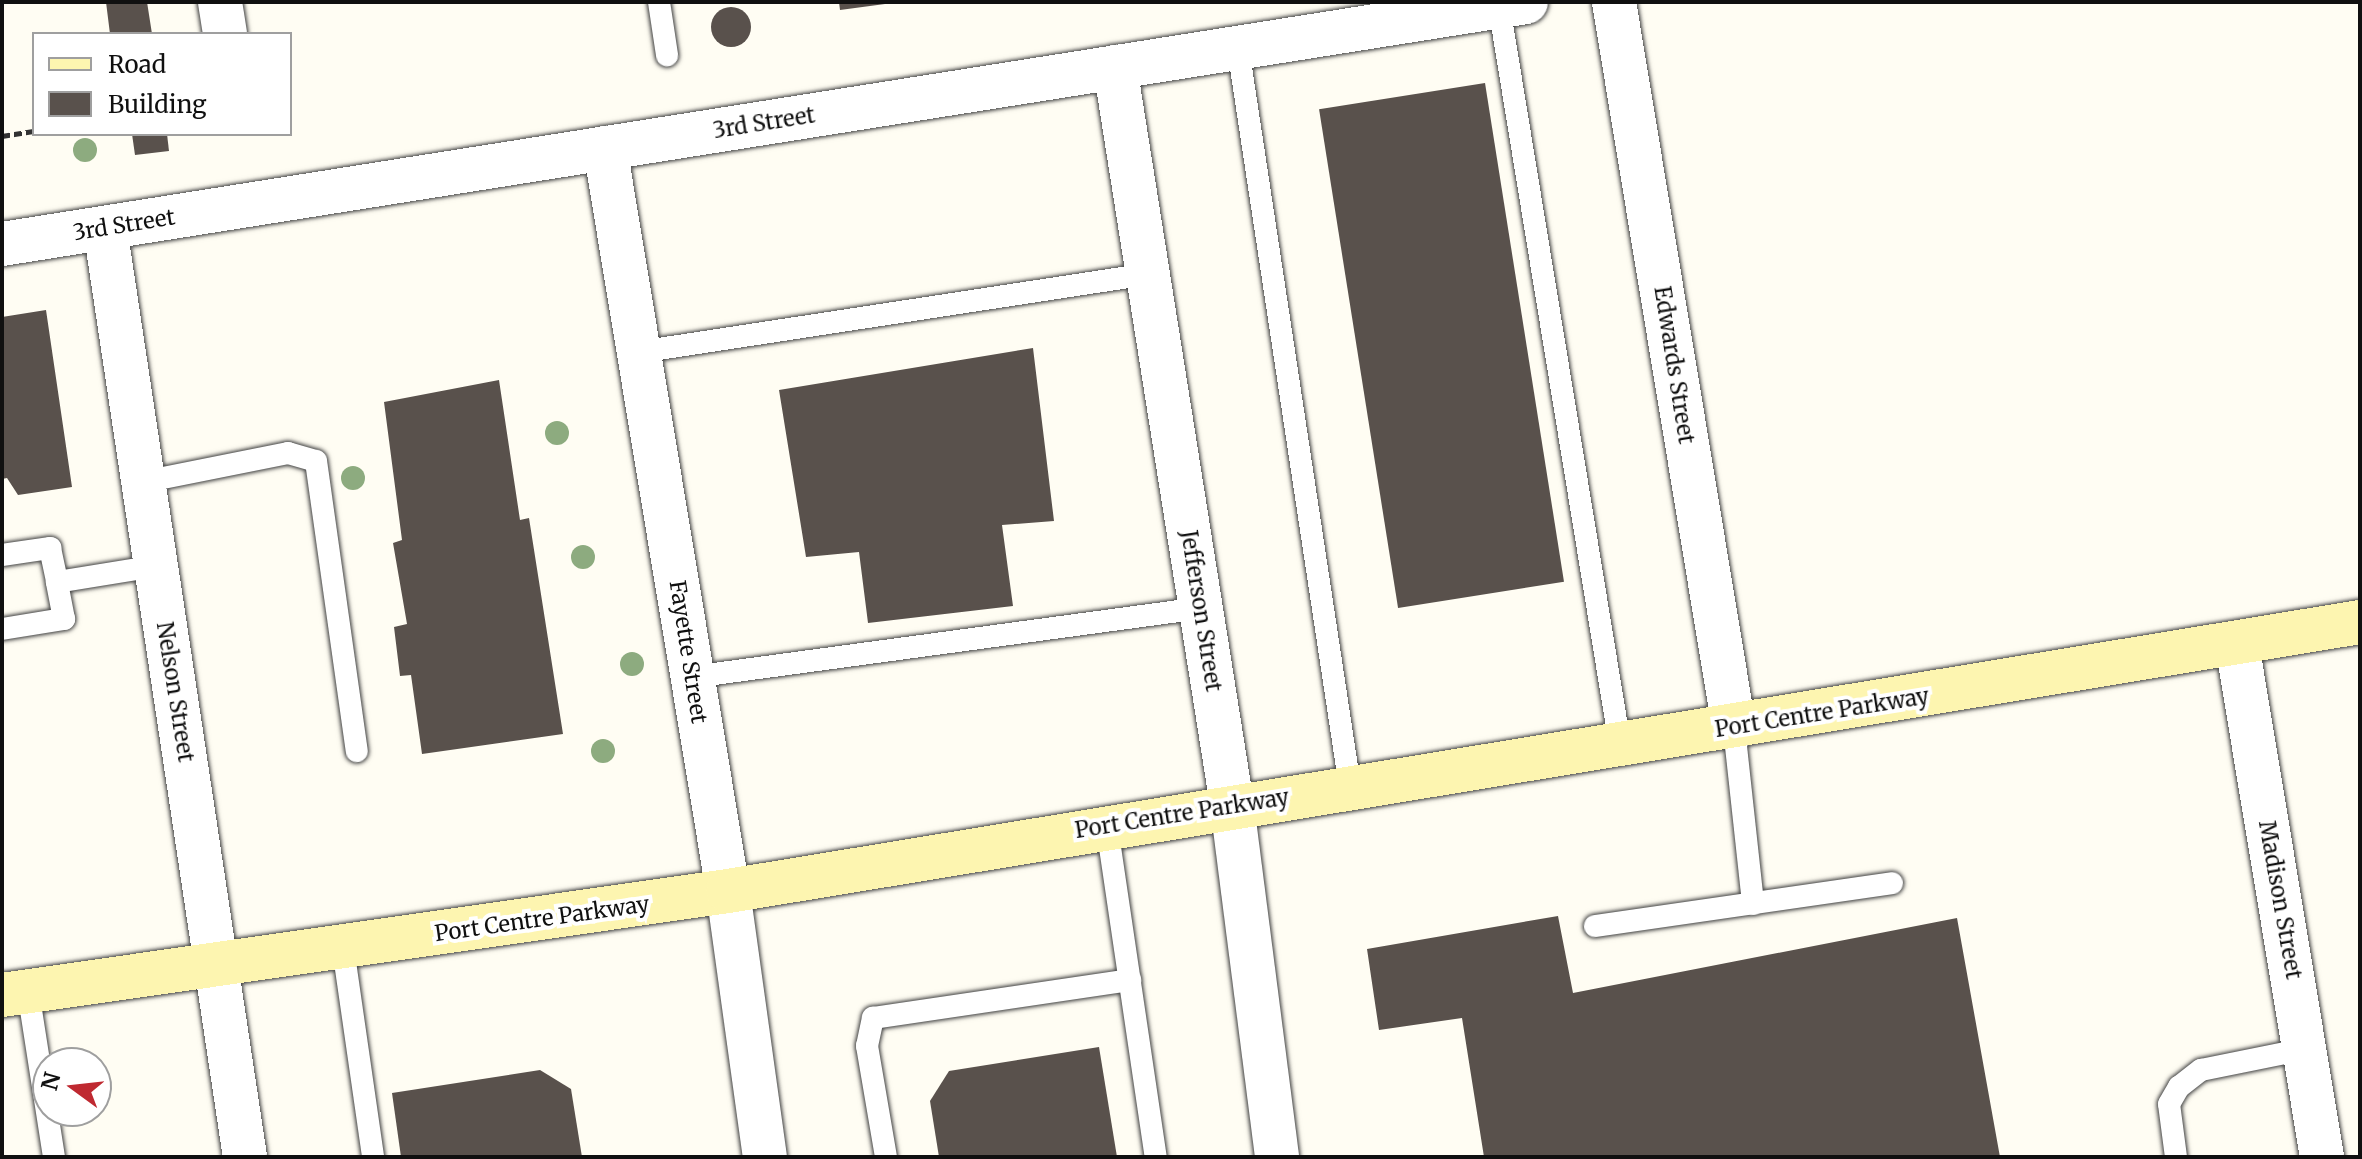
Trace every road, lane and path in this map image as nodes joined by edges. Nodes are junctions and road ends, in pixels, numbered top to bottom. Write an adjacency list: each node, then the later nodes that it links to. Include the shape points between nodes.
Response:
1 (220, 2): 5 (street)
2 (659, 2): 7 (lane)
3 (1614, 2): 25 (street, Edwards Street)
4 (1512, 4): 6 (street, 3rd Street); 26 (lane)
5 (225, 32)
6 (1238, 48): 8 (street, 3rd Street); 28 (lane)
7 (667, 55)
8 (1115, 67): 11 (street, 3rd Street); 14 (street, Jefferson Street)
9 (32, 131): 10 (path)
10 (2, 136)
11 (605, 148): 12 (street, 3rd Street); 15 (street, Fayette Street)
12 (105, 228): 13 (street, 3rd Street); 16 (street, Nelson Street)
13 (2, 244)
14 (1148, 274): 15 (lane); 20 (street, Jefferson Street)
15 (639, 352): 24 (street, Fayette Street)
16 (143, 482): 18 (street, Nelson Street); 27 (lane, via 288,453 316,461)
17 (2, 555): 19 (lane, via 50,548)
18 (156, 566): 19 (lane); 36 (street, Nelson Street)
19 (57, 582): 22 (lane, via 64,619)
20 (1201, 608): 24 (lane); 29 (street, Jefferson Street)
21 (2360, 622): 23 (main road, Port Centre Parkway)
22 (2, 629)
23 (2237, 644): 25 (main road, Port Centre Parkway); 39 (street, Madison Street)
24 (692, 677): 32 (street, Fayette Street)
25 (1734, 728): 26 (main road, Port Centre Parkway); 33 (lane)
26 (1620, 745): 28 (main road, Port Centre Parkway)
27 (357, 751)
28 (1350, 787): 29 (main road, Port Centre Parkway)
29 (1232, 805): 30 (main road, Port Centre Parkway); 46 (street, Jefferson Street)
30 (1107, 827): 32 (main road, Port Centre Parkway); 37 (lane)
31 (1892, 883): 33 (lane)
32 (728, 891): 35 (main road, Port Centre Parkway); 43 (street, Fayette Street)
33 (1753, 904): 34 (lane)
34 (1595, 926)
35 (343, 948): 36 (main road, Port Centre Parkway); 42 (lane)
36 (216, 967): 38 (main road, Port Centre Parkway); 41 (street, Nelson Street)
37 (1130, 980): 44 (lane, via 873,1018 867,1046); 45 (lane)
38 (15, 993): 40 (lane)
39 (2305, 1049): 47 (lane, via 2201,1070 2179,1087 2169,1104); 48 (street, Madison Street)
40 (54, 1157)
41 (245, 1157)
42 (373, 1157)
43 (765, 1157)
44 (886, 1157)
45 (1156, 1157)
46 (1277, 1157)
47 (2176, 1157)
48 (2322, 1157)

